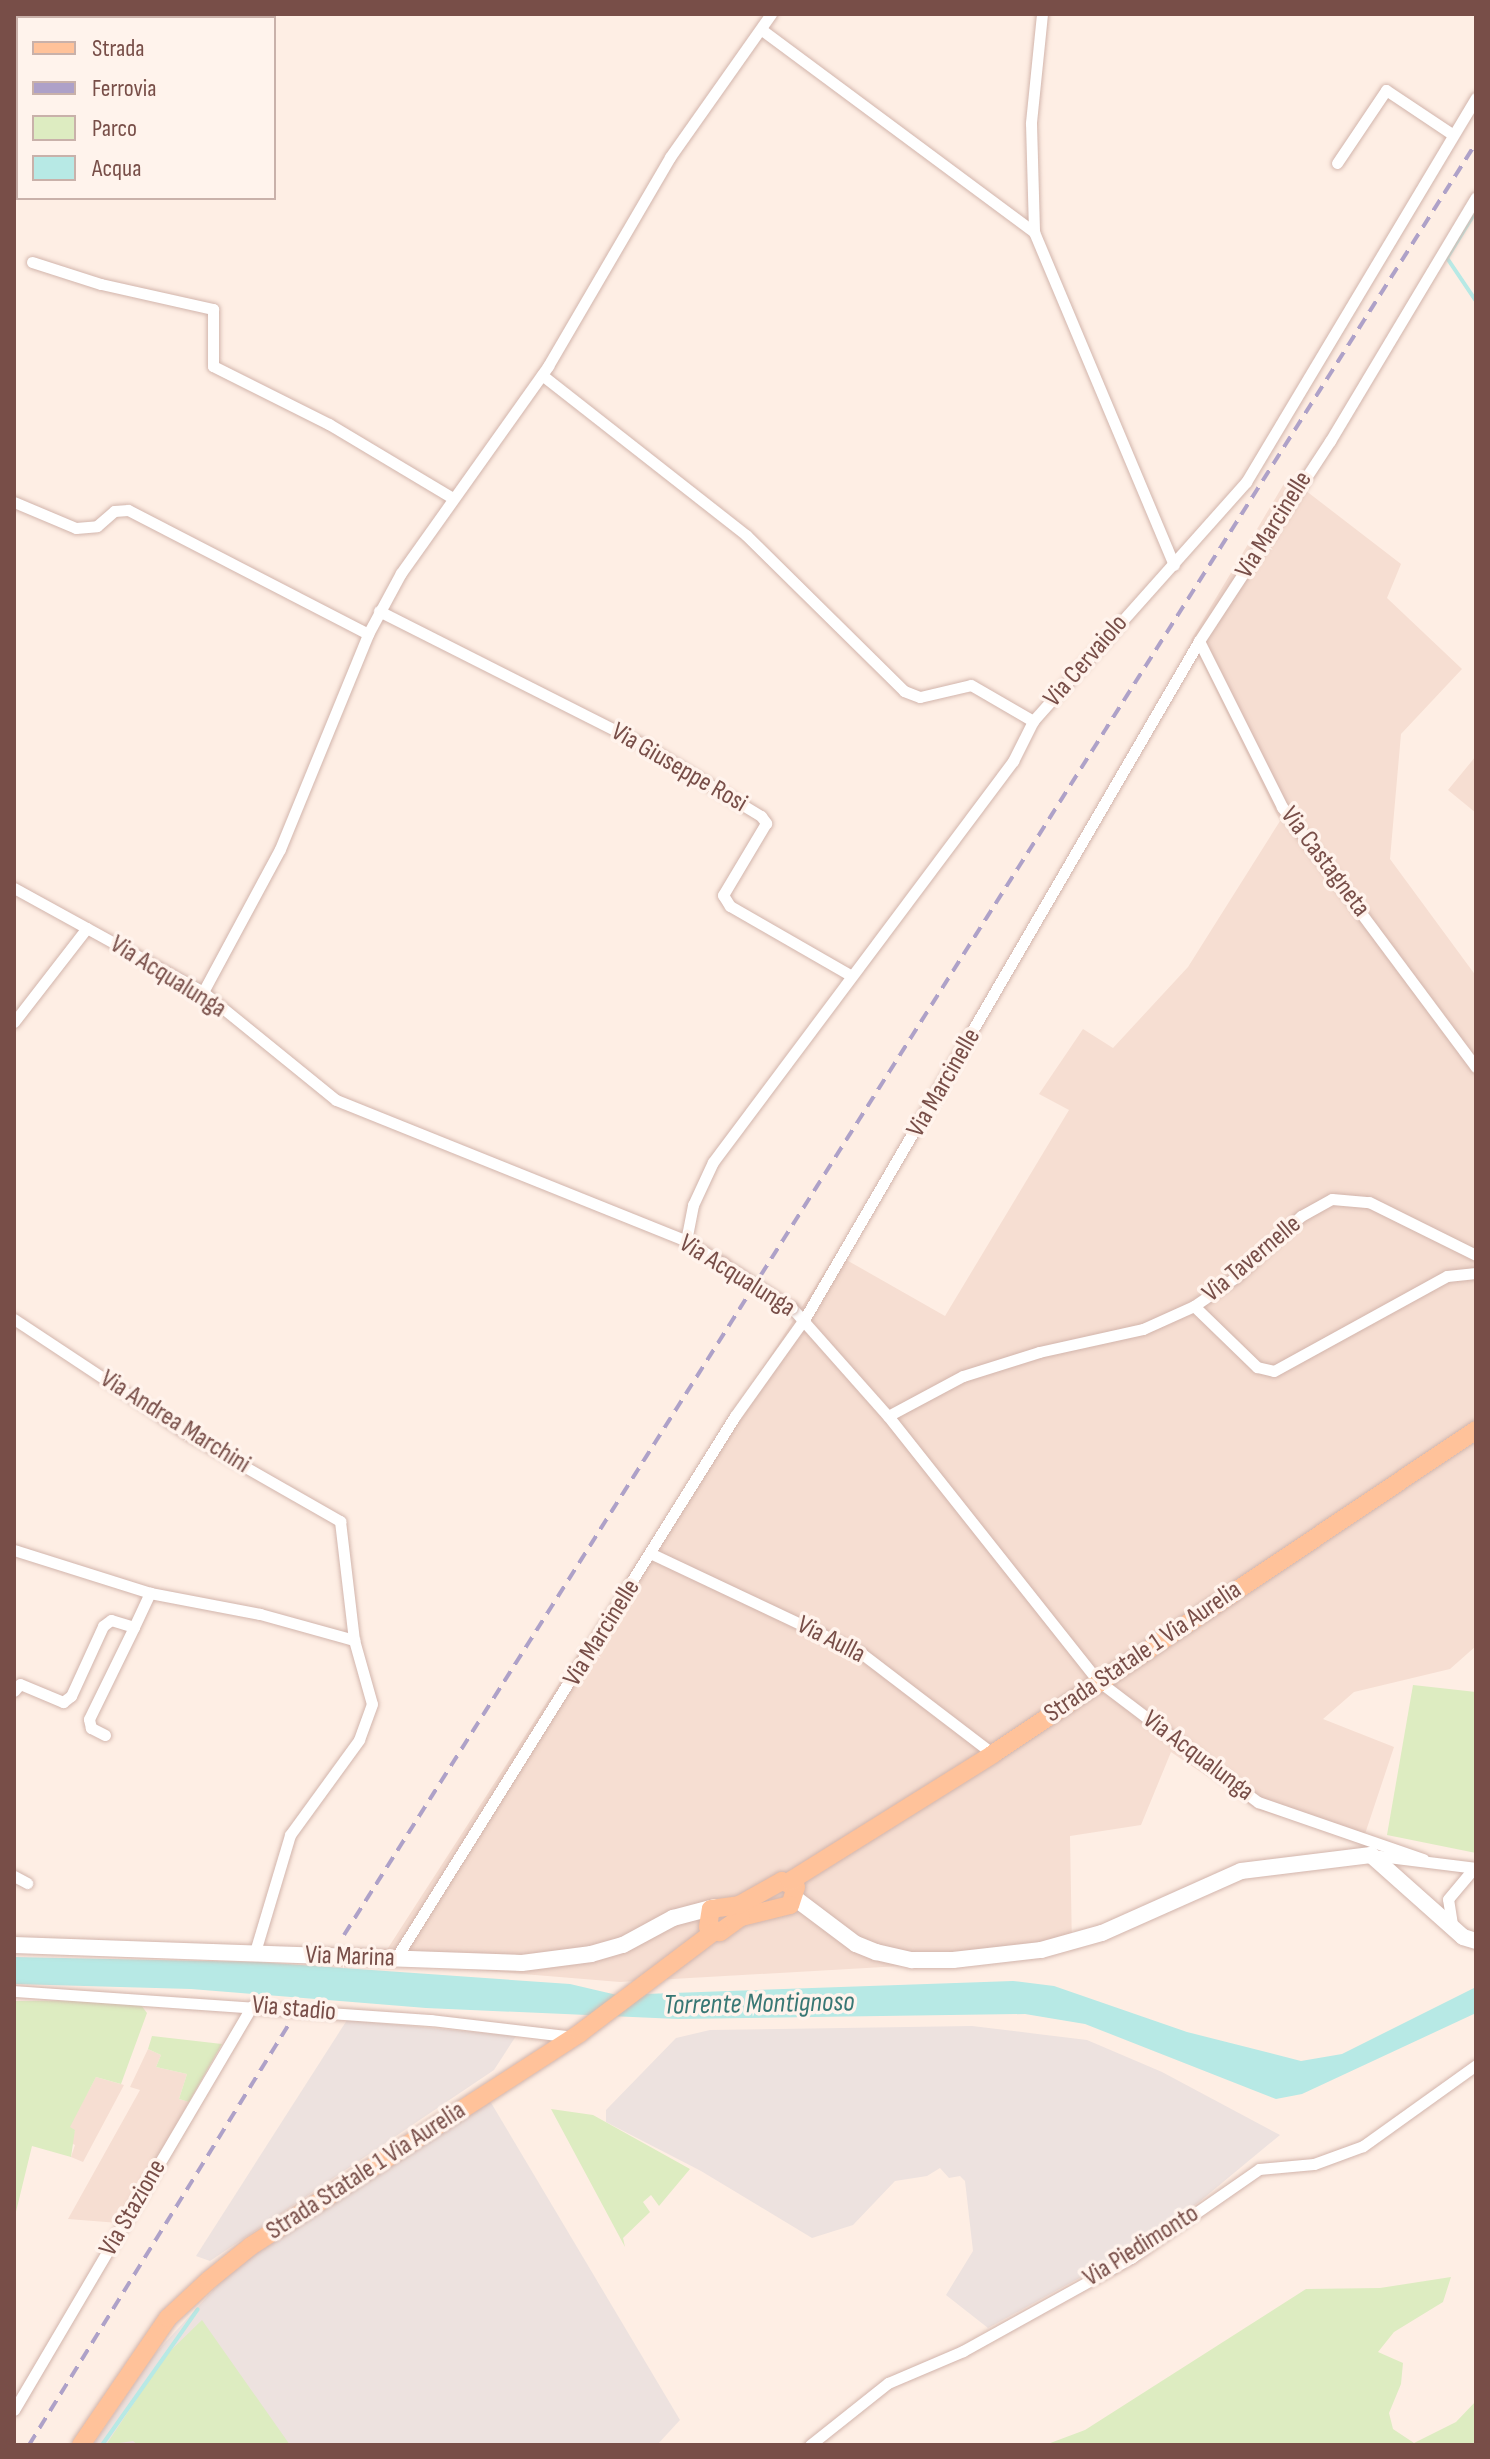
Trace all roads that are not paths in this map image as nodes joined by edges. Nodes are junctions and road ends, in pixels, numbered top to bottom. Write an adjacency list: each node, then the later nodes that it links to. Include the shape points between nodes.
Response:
1 (771, 14): 3 (street)
2 (1042, 14): 8 (street, via 1032,110)
3 (762, 30): 8 (street); 10 (street, via 670,157)
4 (1476, 97): 5 (street, Via Cervaiolo)
5 (1452, 134): 6 (street, via 1386,90); 13 (street, Via Cervaiolo, via 1246,482)
6 (1337, 163)
7 (1476, 197): 16 (street, Via Marcinelle, via 1330,441)
8 (1034, 232): 13 (street)
9 (32, 262): 11 (street, via 213,309 213,366 329,424)
10 (542, 375): 11 (street); 17 (street, via 746,535 904,691 920,697 971,685)
11 (451, 497): 14 (street)
12 (14, 502): 15 (street, via 76,528 97,526 114,511 128,510)
13 (1174, 565): 17 (street, Via Cervaiolo)
14 (379, 611): 15 (street); 20 (street, Via Giuseppe Rosi, via 644,745 761,816 766,823 723,895 730,906)
15 (368, 634): 21 (street, via 280,849)
16 (1199, 641): 23 (street, Via Castagneta, via 1282,807); 28 (street, Via Marcinelle)
17 (1033, 721): 20 (street, Via Cervaiolo, via 1013,761)
18 (14, 888): 19 (street, Via Acqualunga)
19 (87, 928): 21 (street, Via Acqualunga); 22 (street)
20 (850, 975): 24 (street, Via Cervaiolo, via 713,1162 693,1205)
21 (203, 992): 24 (street, Via Acqualunga, via 336,1100)
22 (14, 1022)
23 (1476, 1067)
24 (686, 1241): 28 (street, Via Acqualunga, bridge)
25 (1476, 1255): 27 (street, Via Tavernelle, via 1369,1202 1332,1199 1301,1216 1236,1277)
26 (1476, 1273): 27 (street, via 1447,1276 1274,1371 1257,1367)
27 (1194, 1306): 30 (street, Via Tavernelle, via 1143,1329 1039,1352 963,1376)
28 (805, 1318): 30 (street, Via Acqualunga); 33 (street, Via Marcinelle, via 735,1416)
29 (14, 1319): 36 (street, Via Andrea Marchini, via 191,1436 340,1521)
30 (888, 1416): 37 (street, Via Acqualunga)
31 (1476, 1430): 37 (main road, Strada Statale 1 Via Aurelia)
32 (14, 1550): 34 (street)
33 (652, 1554): 40 (street, Via Aulla, via 861,1653); 54 (street, Via Marcinelle)
34 (150, 1593): 35 (street); 36 (street, via 274,1617)
35 (134, 1627): 38 (street, via 111,1620 103,1626 71,1696 63,1702 20,1684); 39 (street, via 89,1719 91,1728)
36 (354, 1640): 53 (street, via 369,1683 367,1724 290,1835)
37 (1097, 1680): 40 (main road, Strada Statale 1 Via Aurelia); 42 (street, Via Acqualunga, via 1258,1802)
38 (14, 1691)
39 (105, 1735)
40 (993, 1754): 46 (main road, Strada Statale 1 Via Aurelia, via 811,1873)
41 (1371, 1855): 42 (street); 49 (street, via 1241,1871 1102,1933 1012,1954 893,1958); 50 (street)
42 (1423, 1859): 43 (street)
43 (1475, 1868): 50 (street, via 1448,1899)
44 (14, 1876): 45 (street)
45 (27, 1883)
46 (795, 1891): 47 (main road); 48 (main road, Strada Statale 1 Via Aurelia, via 739,1905); 49 (street)
47 (778, 1904): 48 (main road); 49 (street)
48 (711, 1919): 54 (street, Via Marina, via 678,1916 623,1945 522,1963); 57 (main road, Strada Statale 1 Via Aurelia, via 698,1948)
49 (830, 1927)
50 (1454, 1930): 51 (street)
51 (1476, 1941)
52 (14, 1945): 53 (street, Via Marina)
53 (255, 1952): 54 (street, Via Marina)
54 (396, 1958)
55 (14, 1991): 56 (street, Via stadio)
56 (252, 2006): 57 (street, Via stadio); 59 (street, Via Stazione)
57 (577, 2034): 60 (main road, Strada Statale 1 Via Aurelia, via 251,2246 209,2280 168,2318)
58 (1476, 2065): 61 (street, Via Piedimonto, via 1363,2146 1314,2164 1259,2169 1131,2258 963,2351 888,2383)
59 (14, 2410)
60 (81, 2445)
61 (810, 2445)

